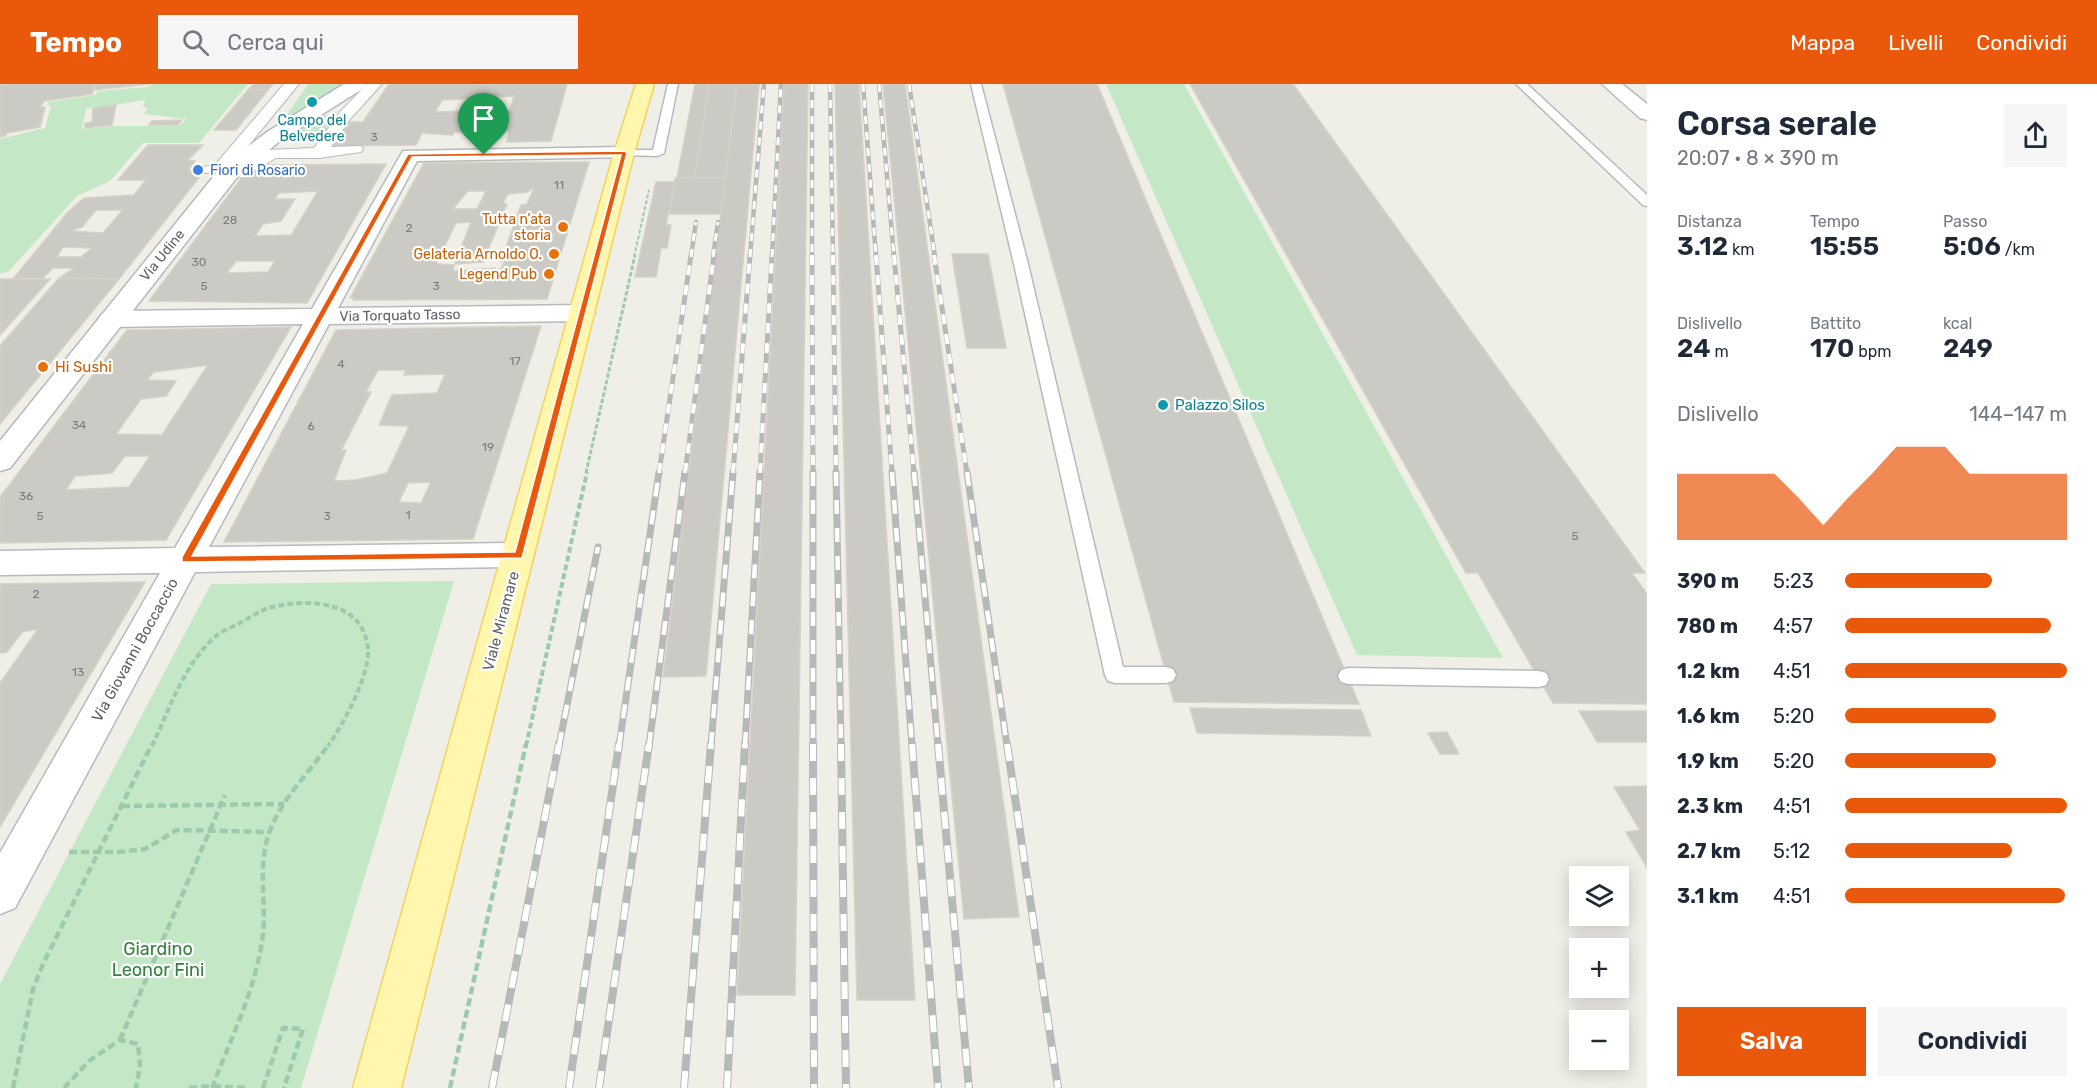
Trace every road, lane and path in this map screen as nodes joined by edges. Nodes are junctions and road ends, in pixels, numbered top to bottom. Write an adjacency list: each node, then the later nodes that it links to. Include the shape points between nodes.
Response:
1 (292, 84): 13 (street, via 220,170)
2 (357, 84): 19 (street, Via Udine, via 274,136 230,171)
3 (375, 84): 11 (street, via 345,115)
4 (645, 84): 12 (main road, Viale Miramare)
5 (673, 84): 12 (lane, via 658,153)
6 (976, 84): 24 (lane, via 1115,675)
7 (1521, 84): 16 (lane)
8 (1611, 84): 9 (street)
9 (1647, 114)
10 (356, 149): 11 (street)
11 (319, 153): 14 (street, via 272,153)
12 (624, 153): 17 (main road, Viale Miramare); 18 (street, Via Giovanni Boccaccio, via 410,155)
13 (209, 170)
14 (242, 172)
15 (652, 180): 46 (path)
16 (1647, 202)
17 (582, 313): 18 (street, Via Torquato Tasso); 21 (main road, Viale Miramare)
18 (320, 316): 19 (street, Via Torquato Tasso); 22 (street, Via Giovanni Boccaccio)
19 (111, 319): 20 (street, Via Udine)
20 (0, 461)
21 (518, 555): 22 (street); 45 (main road, Viale Miramare)
22 (185, 559): 23 (street); 35 (street, Via Giovanni Boccaccio)
23 (0, 563)
24 (1166, 675)
25 (1348, 676): 26 (lane)
26 (1539, 678)
27 (225, 795): 29 (path)
28 (284, 804): 29 (path); 30 (path, via 347,718 363,671 368,650 363,632 353,617 334,606 304,602 271,607 218,634 193,660); 32 (path)
29 (221, 805): 30 (path); 31 (path)
30 (122, 806): 33 (path)
31 (210, 830): 32 (path); 33 (path, via 169,832 147,848 135,851); 36 (path)
32 (269, 832): 37 (path, via 258,968)
33 (101, 850): 34 (path); 38 (path, via 33,989)
34 (62, 853)
35 (0, 892)
36 (120, 1040): 39 (path, via 99,1051); 40 (path, via 138,1044)
37 (212, 1087): 41 (path); 42 (path)
38 (13, 1088)
39 (64, 1088)
40 (136, 1088)
41 (189, 1088)
42 (249, 1088)
43 (263, 1088): 44 (path, via 283,1028 303,1029)
44 (284, 1088)
45 (377, 1088)
46 (450, 1088)

